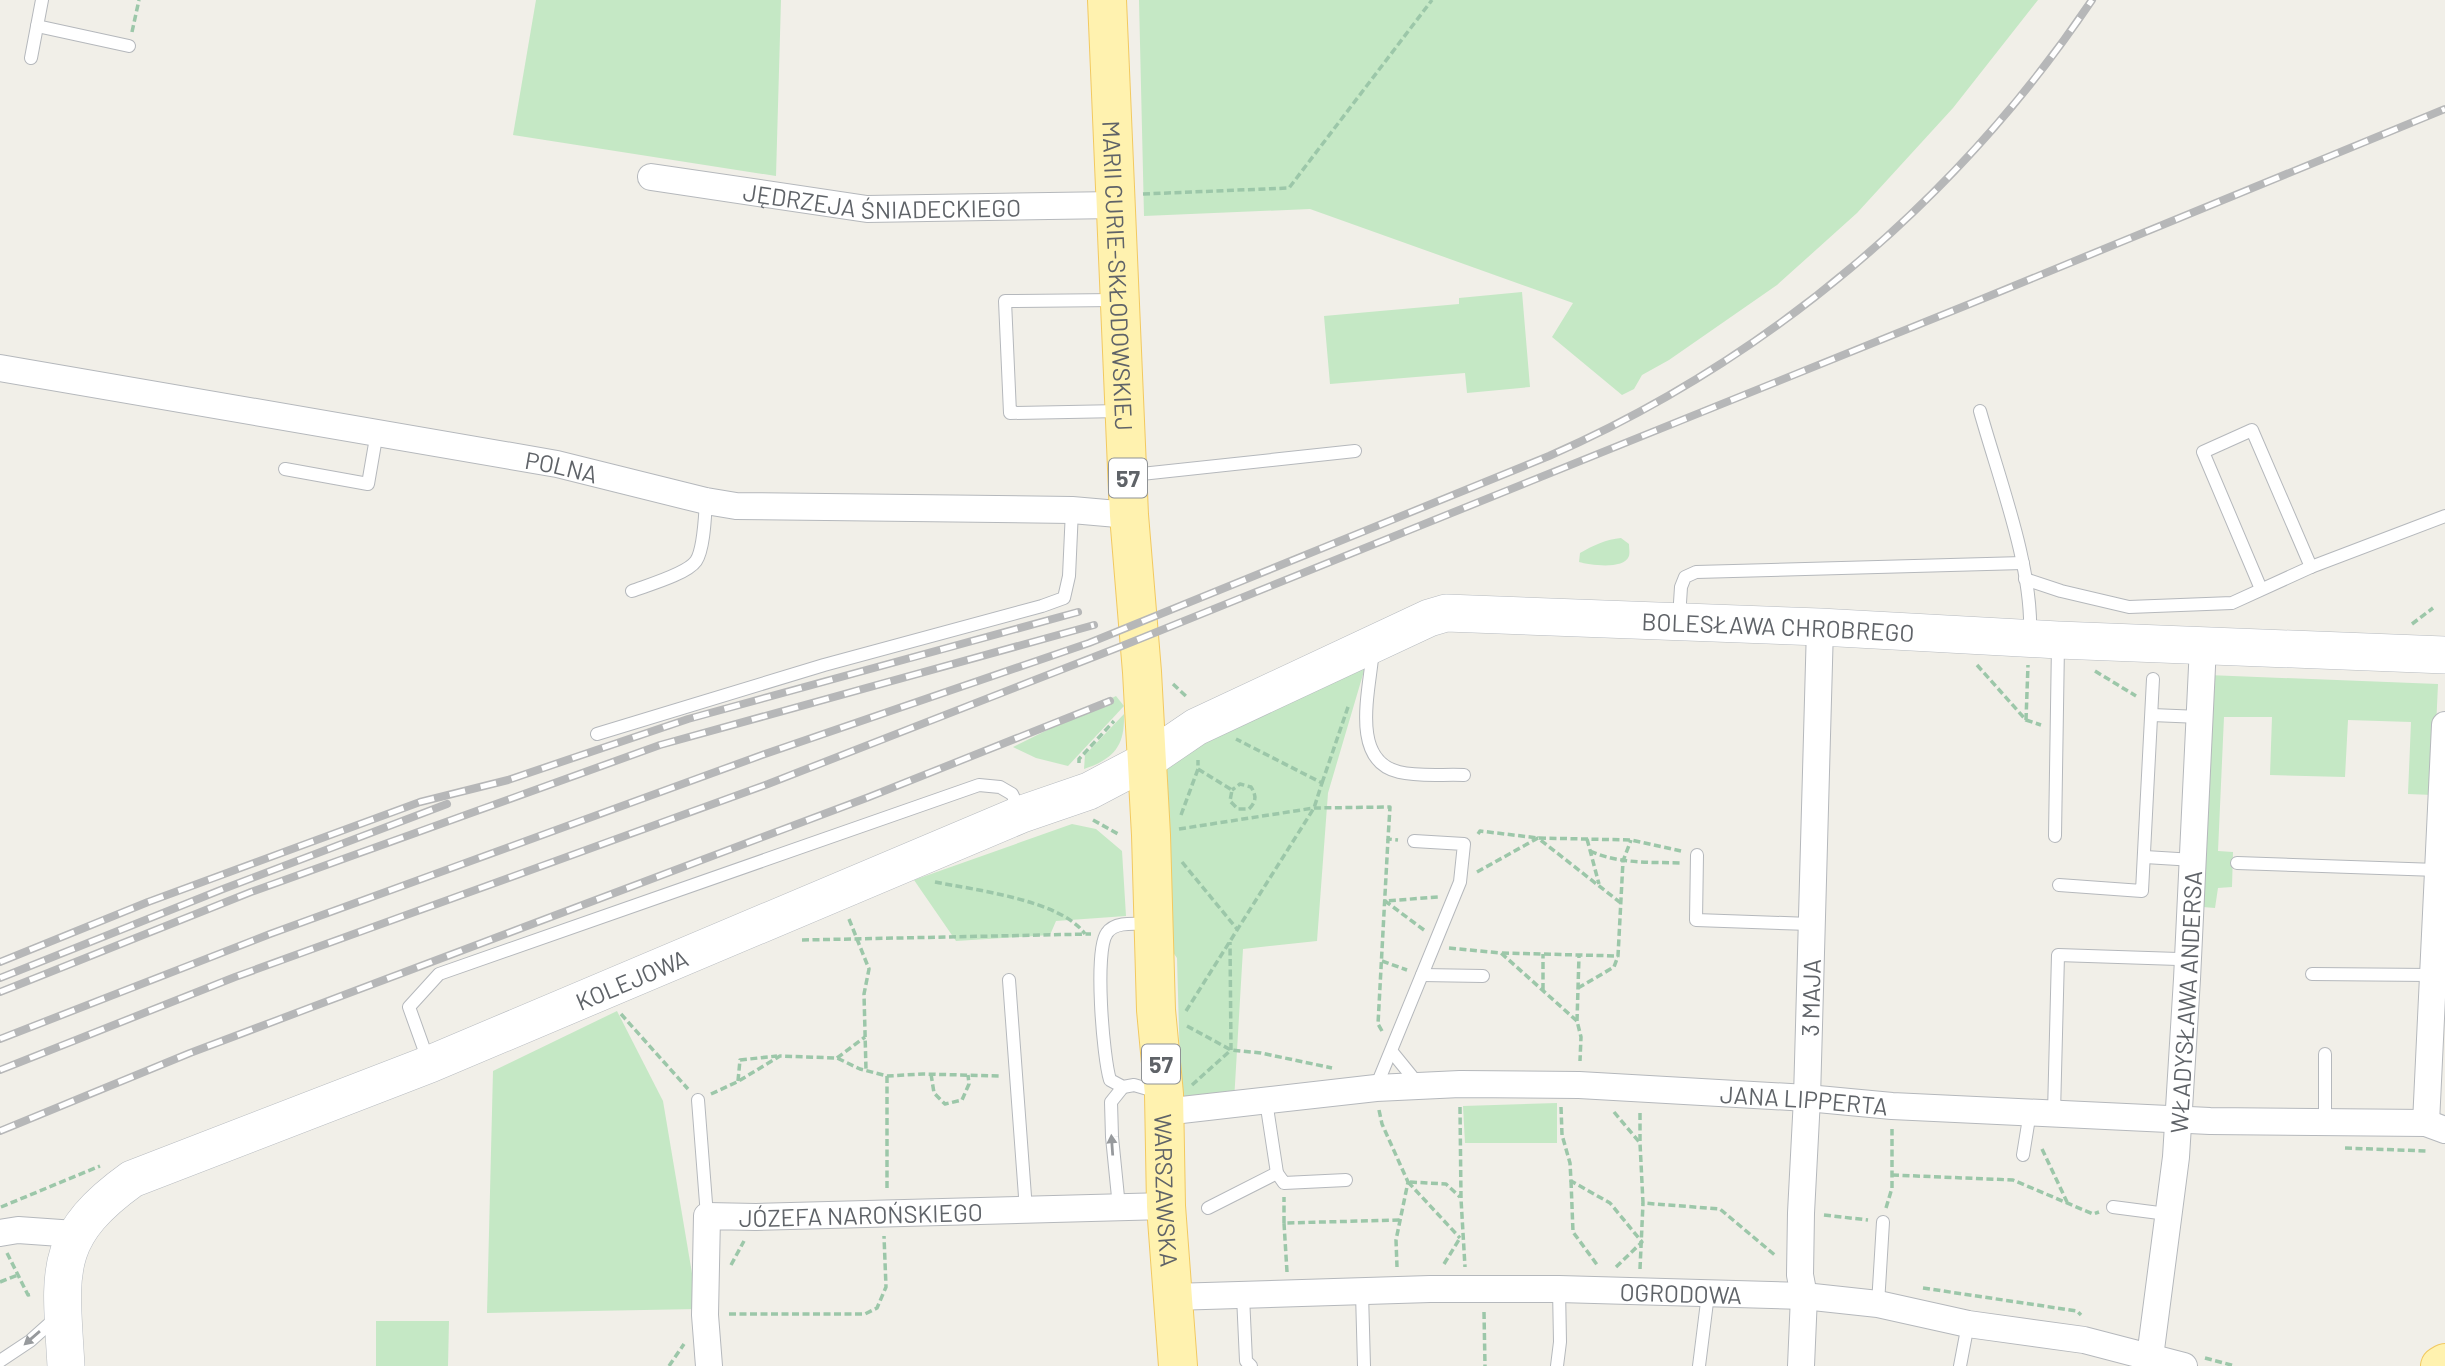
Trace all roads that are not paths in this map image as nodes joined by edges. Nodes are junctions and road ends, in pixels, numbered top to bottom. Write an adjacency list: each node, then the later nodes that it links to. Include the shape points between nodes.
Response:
1 (42, 0): 3 (lane)
2 (1107, 0): 7 (main road, MARII CURIE-SKŁODOWSKIEJ / 57)
3 (37, 26): 4 (lane); 5 (lane)
4 (129, 46)
5 (31, 58)
6 (651, 177): 7 (street, JĘDRZEJA ŚNIADECKIEGO, via 887,210)
7 (1126, 200): 8 (main road, MARII CURIE-SKŁODOWSKIEJ / 57)
8 (1120, 300): 10 (main road, MARII CURIE-SKŁODOWSKIEJ / 57); 10 (lane, via 1005,301 1010,414)
9 (0, 368): 12 (street, POLNA)
10 (1125, 411): 15 (main road, MARII CURIE-SKŁODOWSKIEJ / 57)
11 (1980, 411): 20 (lane)
12 (377, 431): 14 (lane, via 368,484); 16 (street, POLNA, via 557,464)
13 (1355, 452): 15 (lane)
14 (285, 468)
15 (1128, 475): 18 (main road, MARII CURIE-SKŁODOWSKIEJ / 57)
16 (706, 501): 17 (street, POLNA, via 736,506); 24 (lane, via 695,563)
17 (1072, 510): 18 (street, POLNA); 35 (lane, via 1064,598)
18 (1129, 515): 36 (main road, MARII CURIE-SKŁODOWSKIEJ / 57)
19 (2445, 516): 21 (lane)
20 (2023, 563): 22 (lane); 25 (lane, via 1696,572 1685,578 1681,587)
21 (2311, 567): 23 (lane); 23 (lane, via 2252,430 2203,452)
22 (2025, 579): 23 (lane, via 2129,607 2232,603); 27 (lane, via 2031,618)
23 (2261, 589)
24 (632, 591)
25 (1679, 622): 26 (street, BOLESŁAWA CHROBREGO); 29 (street, BOLESŁAWA CHROBREGO, via 1446,613 1429,618)
26 (1820, 627): 27 (street, BOLESŁAWA CHROBREGO); 49 (street, 3 MAJA)
27 (2049, 646): 28 (street, BOLESŁAWA CHROBREGO); 40 (lane, via 2057,729)
28 (2203, 646): 30 (street, BOLESŁAWA CHROBREGO); 33 (street, WŁADYSŁAWA ANDERSA)
29 (1373, 653): 36 (street, BOLESŁAWA CHROBREGO, via 1196,727); 37 (lane, via 1366,722 1375,758 1402,773)
30 (2445, 655)
31 (2153, 679): 32 (lane)
32 (2152, 711): 33 (lane); 42 (lane)
33 (2200, 717): 44 (street, WŁADYSŁAWA ANDERSA)
34 (2445, 725): 38 (street)
35 (597, 734)
36 (1146, 761): 39 (street, KOLEJOWA, via 1089,791); 48 (main road, WARSZAWSKA / 57)
37 (1464, 775)
38 (2443, 806): 46 (street)
39 (1022, 814): 59 (street, KOLEJOWA); 59 (lane, via 1012,793 979,785 439,974 409,1007)
40 (2055, 836)
41 (1414, 841): 52 (lane, via 1464,844 1460,882)
42 (2145, 857): 44 (lane); 47 (lane, via 2142,891)
43 (1697, 859): 49 (lane, via 1696,920)
44 (2194, 860): 68 (street, WŁADYSŁAWA ANDERSA)
45 (2237, 863): 46 (lane)
46 (2437, 870): 53 (street)
47 (2059, 885)
48 (1152, 923): 61 (lane, via 1115,926 1105,934 1100,964 1107,1071 1110,1080); 63 (main road, WARSZAWSKA / 57, via 1156,1010)
49 (1810, 923): 64 (street, 3 MAJA)
50 (2178, 959): 67 (lane, via 2058,954)
51 (2312, 974): 53 (lane)
52 (1422, 975): 54 (lane); 57 (lane)
53 (2431, 975): 56 (street)
54 (1483, 976)
55 (1009, 980): 78 (lane)
56 (2437, 1046): 70 (street)
57 (1392, 1052): 60 (lane); 62 (lane)
58 (2325, 1054): 69 (lane)
59 (430, 1064): 83 (street, KOLEJOWA, via 132,1178 109,1178)
60 (1419, 1084): 62 (street, JANA LIPPERTA); 64 (street, JANA LIPPERTA, via 1561,1085)
61 (1123, 1087): 63 (lane, via 1134,1085); 75 (lane, one-way to 61, via 1111,1102)
62 (1376, 1088): 66 (street, JANA LIPPERTA)
63 (1173, 1097): 66 (street, JANA LIPPERTA); 74 (main road, WARSZAWSKA / 57)
64 (1807, 1098): 67 (street, JANA LIPPERTA); 84 (street, 3 MAJA)
65 (698, 1100): 80 (lane)
66 (1266, 1101): 72 (lane)
67 (2037, 1119): 68 (street, JANA LIPPERTA); 71 (lane)
68 (2178, 1119): 69 (street, JANA LIPPERTA); 79 (street, WŁADYSŁAWA ANDERSA)
69 (2325, 1122): 70 (street, JANA LIPPERTA)
70 (2435, 1127)
71 (2023, 1155)
72 (1281, 1178): 73 (lane); 77 (lane)
73 (1346, 1180)
74 (1166, 1206): 75 (street, JÓZEFA NAROŃSKIEGO); 89 (main road, WARSZAWSKA / 57)
75 (1119, 1207): 78 (street, JÓZEFA NAROŃSKIEGO)
76 (2113, 1207): 79 (lane)
77 (1208, 1208)
78 (1026, 1210): 80 (street, JÓZEFA NAROŃSKIEGO, via 885,1203 756,1217)
79 (2168, 1214): 94 (street, WŁADYSŁAWA ANDERSA)
80 (706, 1216): 97 (street, JÓZEFA NAROŃSKIEGO)
81 (1882, 1222): 90 (lane)
82 (0, 1233): 83 (street)
83 (75, 1234): 91 (street, via 62,1276)
84 (1802, 1285): 87 (street, OGRODOWA); 90 (street, OGRODOWA); 103 (street, 3 MAJA)
85 (1559, 1289): 86 (street, OGRODOWA); 87 (street, OGRODOWA, via 1599,1284 1638,1293); 101 (lane)
86 (1362, 1293): 88 (street, OGRODOWA); 100 (lane)
87 (1708, 1294): 102 (lane)
88 (1243, 1296): 89 (street, OGRODOWA); 99 (lane, via 1246,1361)
89 (1172, 1297): 98 (main road, WARSZAWSKA / 57)
90 (1878, 1304): 92 (street, OGRODOWA)
91 (63, 1312): 93 (lane, one-way to 93); 96 (street)
92 (1968, 1324): 94 (street, OGRODOWA, via 2084,1340); 104 (lane)
93 (0, 1362)
94 (2149, 1362): 105 (street, OGRODOWA)
95 (2445, 1363): 106 (main road)
96 (66, 1366)
97 (709, 1366)
98 (1178, 1366)
99 (1251, 1366)
100 (1364, 1366)
101 (1558, 1366)
102 (1699, 1366)
103 (1801, 1366)
104 (1960, 1366)
105 (2184, 1366)
106 (2440, 1366)

